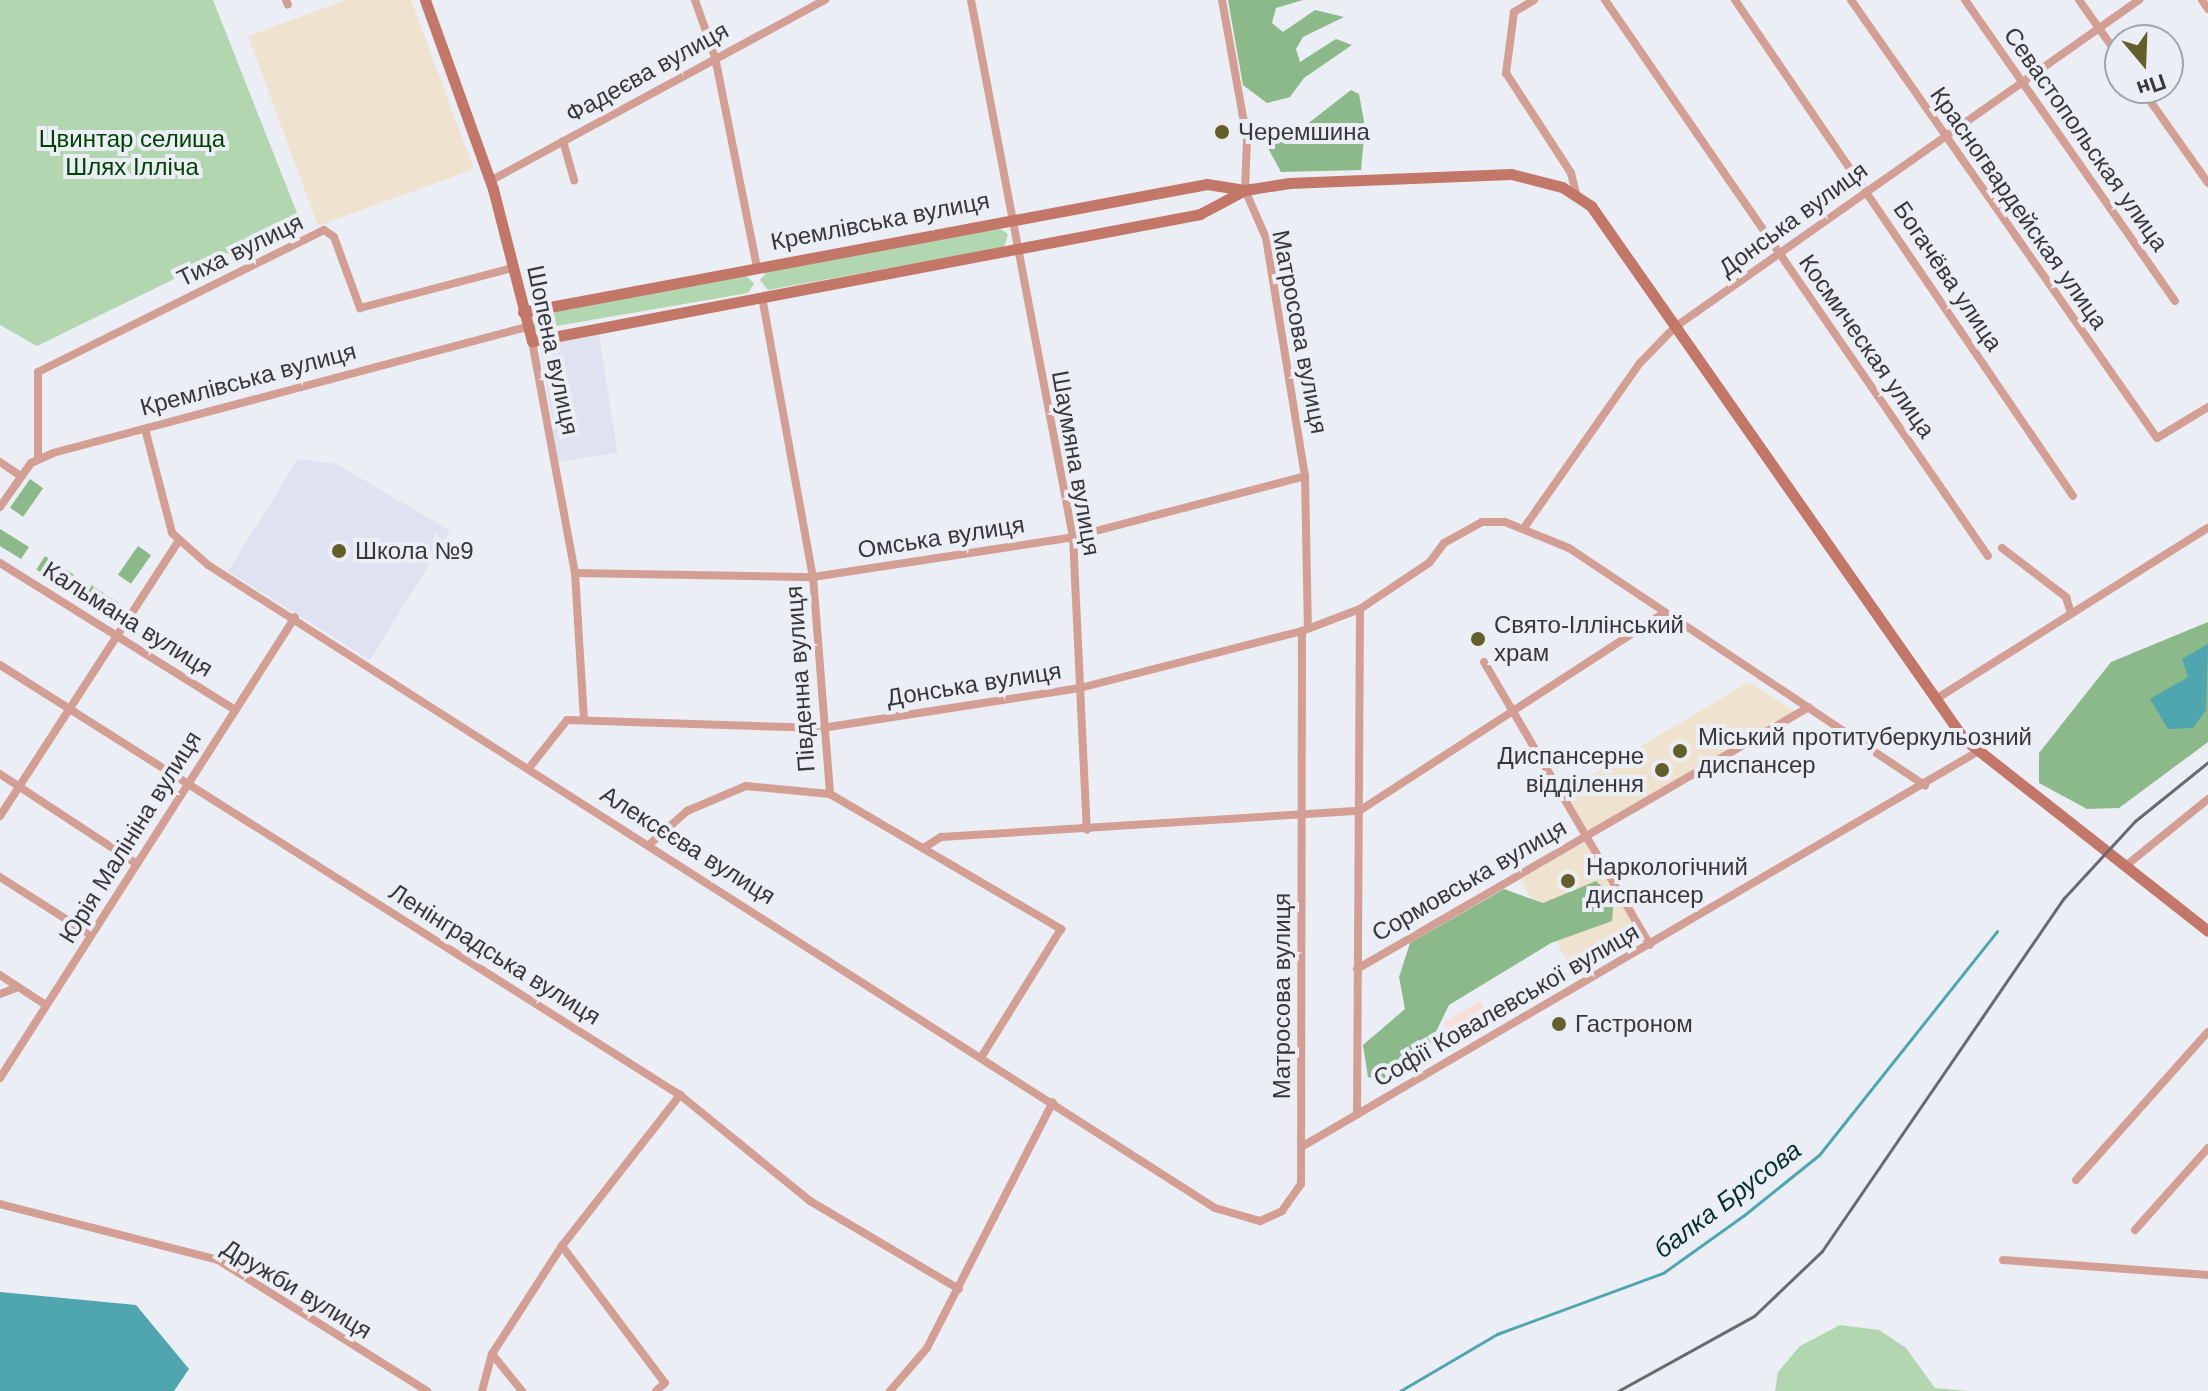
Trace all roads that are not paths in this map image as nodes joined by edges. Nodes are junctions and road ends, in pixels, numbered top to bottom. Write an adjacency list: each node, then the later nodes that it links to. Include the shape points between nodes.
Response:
1 (425, 0): 23 (street, Шопена вулиця)
2 (695, 0): 17 (street)
3 (825, 0): 17 (street, Фадеєва вулиця)
4 (971, 0): 28 (street)
5 (1222, 0): 25 (street, Матросова вулиця, via 1247,139)
6 (1534, 0): 27 (street, via 1514,12 1506,73 1571,173)
7 (1605, 0): 30 (street, Космическая улица)
8 (1735, 0): 26 (street, Богачёва улица)
9 (1851, 0): 20 (street, Красногвардейская улица)
10 (1965, 0): 18 (street, Севастопольская улица)
11 (2079, 0): 15 (street)
12 (2139, 0): 15 (street, Донська вулиця)
13 (2202, 0): 14 (street)
14 (2208, 9)
15 (2099, 28): 16 (street); 18 (street, Донська вулиця)
16 (2104, 35)
17 (715, 57): 21 (street, Фадеєва вулиця); 31 (street)
18 (2021, 82): 20 (street, Донська вулиця); 34 (street, Севастопольская улица)
19 (2152, 104): 24 (street)
20 (1942, 137): 26 (street, Донська вулиця); 39 (street, Красногвардейская улица, via 2157,438)
21 (563, 141): 22 (street); 23 (street, Фадеєва вулиця)
22 (574, 180)
23 (490, 181): 32 (street, Шопена вулиця)
24 (2208, 183)
25 (1245, 190): 27 (street, Кремлівська вулиця, via 1511,174); 28 (street, Кремлівська вулиця, via 1220,182); 29 (street, Кремлівська вулиця, via 1200,214); 44 (street, Матросова вулиця, via 1266,238)
26 (1865, 190): 30 (street, Донська вулиця, via 1782,247); 45 (street, Богачёва улица)
27 (1577, 197): 36 (street, Кремлівська вулиця, via 1591,206)
28 (1012, 218): 29 (street, Шаумяна вулиця); 31 (street, Кремлівська вулиця)
29 (1017, 249): 33 (street, Кремлівська вулиця); 49 (street, Шаумяна вулиця)
30 (1780, 257): 36 (street, Донська вулиця); 52 (street, Космическая улица)
31 (757, 267): 35 (street, Кремлівська вулиця)
32 (513, 268): 35 (street, Шопена вулиця); 41 (street, Тиха вулиця, via 360,308 334,237 324,230 38,372)
33 (762, 297): 38 (street, Кремлівська вулиця); 55 (street, Південна вулиця)
34 (2175, 301)
35 (523, 312): 37 (street, Шопена вулиця)
36 (1675, 327): 47 (street, Донська вулиця, via 1640,363); 65 (street)
37 (524, 328): 38 (street, Шопена вулиця); 40 (street, Кремлівська вулиця)
38 (532, 341): 54 (street, Шопена вулиця)
39 (2208, 407)
40 (145, 429): 41 (street, Кремлівська вулиця); 50 (street)
41 (34, 461): 43 (street)
42 (0, 462): 43 (street)
43 (21, 476): 46 (street)
44 (1305, 476): 49 (street, Омська вулиця); 60 (street, Матросова вулиця)
45 (2073, 496)
46 (0, 507)
47 (1526, 525): 56 (street, Донська вулиця, via 1482,522); 58 (street)
48 (2208, 528): 57 (street)
49 (1073, 537): 55 (street, Омська вулиця); 64 (street, Шаумяна вулиця)
50 (178, 542): 59 (street, Алексєєва вулиця); 61 (street)
51 (2002, 548): 57 (street, via 2066,597)
52 (1988, 556)
53 (0, 563): 61 (street, Кальмана вулиця)
54 (575, 573): 55 (street, Омська вулиця); 70 (street, Шопена вулиця)
55 (813, 577): 71 (street, Південна вулиця)
56 (1360, 609): 60 (street, Донська вулиця); 81 (street)
57 (2071, 613): 65 (street)
58 (1661, 615): 66 (street); 67 (street)
59 (295, 617): 69 (street, Юрія Малініна вулиця); 73 (street, Алексєєва вулиця)
60 (1305, 629): 64 (street, Донська вулиця); 80 (street, Матросова вулиця)
61 (117, 635): 68 (street); 69 (street, Кальмана вулиця)
62 (1484, 662): 66 (street)
63 (0, 665): 68 (street, Ленінградська вулиця)
64 (1080, 688): 71 (street, Донська вулиця); 83 (street, Шаумяна вулиця)
65 (1936, 699): 72 (street)
66 (1513, 706): 81 (street); 84 (street)
67 (1809, 707): 75 (street); 84 (street, Сормовська вулиця)
68 (69, 709): 76 (street); 77 (street, Ленінградська вулиця)
69 (234, 709): 77 (street, Юрія Малініна вулиця)
70 (584, 720): 71 (street, Донська вулиця); 73 (street, via 567,720)
71 (822, 728): 78 (street, Південна вулиця)
72 (1977, 752): 75 (street, Софії Ковалевської вулиця); 88 (street)
73 (529, 768): 85 (street, Алексєєва вулиця)
74 (0, 774): 76 (street)
75 (1925, 785): 92 (street, Софії Ковалевської вулиця)
76 (19, 786): 82 (street); 87 (street)
77 (187, 786): 87 (street, Юрія Малініна вулиця); 101 (street, Ленінградська вулиця)
78 (830, 794): 85 (street, via 746,786 687,811); 86 (street, Південна вулиця)
79 (2208, 799): 88 (street)
80 (1304, 811): 81 (street); 83 (street); 104 (street, Матросова вулиця)
81 (1359, 811): 93 (street)
82 (0, 816)
83 (1087, 830): 86 (street, via 941,837)
84 (1588, 834): 92 (street); 93 (street, Сормовська вулиця)
85 (650, 844): 99 (street, Алексєєва вулиця)
86 (925, 847): 99 (street, Південна вулиця, via 1061,929)
87 (137, 864): 91 (street, Юрія Малініна вулиця)
88 (2128, 864): 90 (street)
89 (0, 877): 91 (street)
90 (2208, 931)
91 (91, 935): 97 (street, Юрія Малініна вулиця)
92 (1650, 945): 103 (street, Софії Ковалевської вулиця)
93 (1357, 969): 103 (street)
94 (0, 975): 95 (street)
95 (18, 987): 96 (street); 97 (street)
96 (0, 994)
97 (46, 1005): 100 (street, Юрія Малініна вулиця)
98 (2208, 1032): 106 (street)
99 (982, 1056): 102 (street, Алексєєва вулиця)
100 (0, 1078)
101 (680, 1095): 110 (street); 113 (street, Ленінградська вулиця, via 810,1201)
102 (1053, 1102): 108 (street, Алексєєва вулиця, via 1215,1208 1260,1221); 113 (street)
103 (1357, 1114): 104 (street, Софії Ковалевської вулиця)
104 (1303, 1146): 108 (street, Матросова вулиця, via 1301,1184)
105 (2208, 1148): 109 (street)
106 (2076, 1180)
107 (0, 1204): 115 (street, Дружби вулиця, via 218,1260)
108 (1282, 1211)
109 (2135, 1230)
110 (562, 1246): 114 (street); 118 (street, via 665,1383)
111 (2003, 1260): 112 (street)
112 (2208, 1275)
113 (959, 1289): 119 (street, via 927,1348)
114 (492, 1354): 116 (street); 117 (street)
115 (427, 1391)
116 (482, 1391)
117 (522, 1391)
118 (656, 1391)
119 (890, 1391)

